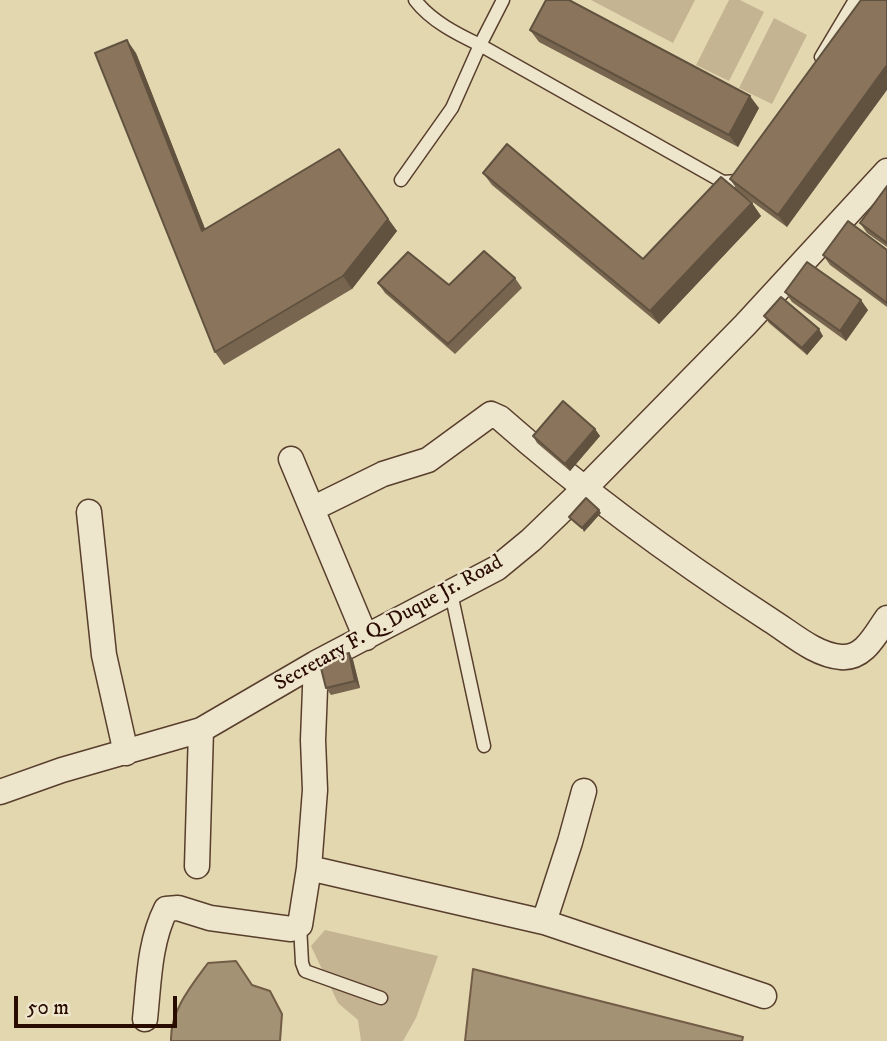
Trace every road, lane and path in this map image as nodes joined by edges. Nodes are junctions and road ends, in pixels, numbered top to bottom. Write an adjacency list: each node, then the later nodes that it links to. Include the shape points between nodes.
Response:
1 (415, 0): 4 (lane, via 451,31)
2 (503, 0): 4 (lane)
3 (855, 0): 5 (lane)
4 (480, 44): 6 (lane, via 723,182 751,174); 8 (lane, via 452,108)
5 (814, 70)
6 (758, 163)
7 (887, 171): 10 (street, Secretary F. Q. Duque Jr. Road)
8 (401, 180)
9 (291, 459): 11 (street)
10 (584, 489): 11 (street, via 491,414 428,460 383,474); 13 (street, Secretary F. Q. Duque Jr. Road, via 496,568); 14 (street, via 717,586 820,651 854,656 866,648)
11 (312, 509): 15 (street)
12 (89, 512): 19 (street, via 104,655)
13 (451, 593): 15 (street, Secretary F. Q. Duque Jr. Road); 18 (lane)
14 (887, 618)
15 (366, 638): 16 (street, Secretary F. Q. Duque Jr. Road)
16 (316, 663): 17 (street, Secretary F. Q. Duque Jr. Road); 23 (street)
17 (201, 730): 19 (street, Secretary F. Q. Duque Jr. Road); 22 (street)
18 (484, 746)
19 (126, 753): 21 (street, Secretary F. Q. Duque Jr. Road)
20 (584, 791): 24 (street)
21 (0, 792)
22 (197, 866)
23 (309, 868): 24 (street); 25 (street)
24 (544, 922): 26 (street)
25 (300, 925): 27 (lane, via 305,971); 28 (street, via 291,929 166,909 152,954)
26 (764, 996)
27 (381, 998)
28 (145, 1019)

